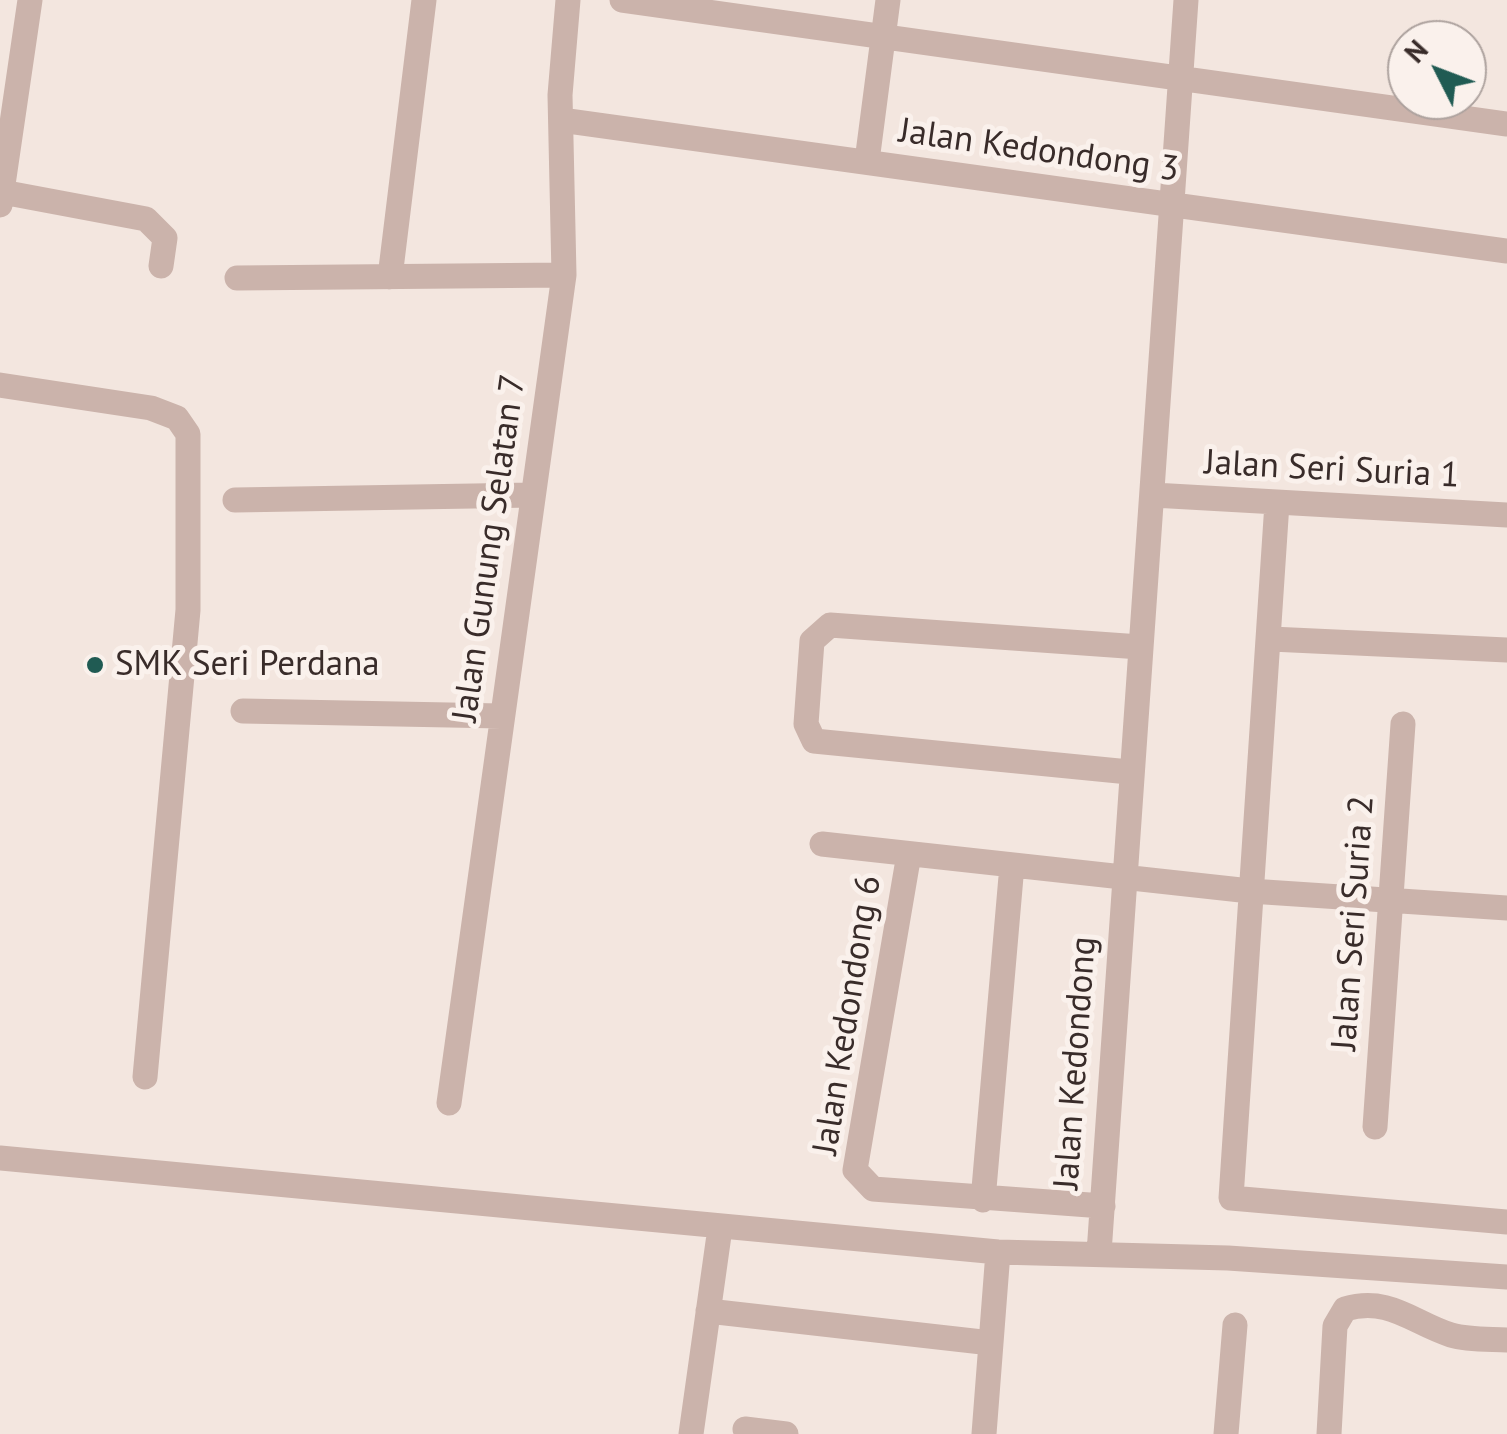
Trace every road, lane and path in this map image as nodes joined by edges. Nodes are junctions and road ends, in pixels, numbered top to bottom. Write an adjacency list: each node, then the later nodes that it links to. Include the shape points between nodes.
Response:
1 (30, 0): 12 (street)
2 (424, 0): 17 (street)
3 (568, 0): 9 (street, Jalan Gunung Selatan 7)
4 (622, 0): 7 (street)
5 (888, 0): 7 (street)
6 (1186, 0): 8 (street, Jalan Kedondong)
7 (883, 34): 8 (street); 11 (street)
8 (1178, 76): 10 (street); 13 (street, Jalan Kedondong)
9 (561, 120): 11 (street, Jalan Kedondong 3); 16 (street, Jalan Gunung Selatan 7)
10 (1507, 124)
11 (867, 161): 13 (street, Jalan Kedondong 3)
12 (1, 198): 15 (street, via 146,219 165,238)
13 (1172, 205): 14 (street, Jalan Kedondong 3); 21 (street, Jalan Kedondong)
14 (1507, 252)
15 (161, 266)
16 (564, 274): 17 (street); 20 (street, Jalan Gunung Selatan 7)
17 (390, 277): 18 (street)
18 (237, 278)
19 (0, 385): 39 (street, via 150,408 177,418 188,434 188,610)
20 (532, 494): 22 (street); 29 (street, Jalan Gunung Selatan 7)
21 (1152, 494): 23 (street, Jalan Seri Suria 1); 26 (street, Jalan Kedondong)
22 (234, 500)
23 (1277, 503): 24 (street, Jalan Seri Suria 1); 25 (street)
24 (1507, 515)
25 (1271, 639): 27 (street); 36 (street)
26 (1140, 647): 31 (street, Jalan Kedondong); 31 (street, via 830,625 812,641 806,724 814,741)
27 (1507, 650)
28 (242, 711): 29 (street)
29 (500, 716): 40 (street, Jalan Gunung Selatan 7)
30 (1403, 724): 37 (street, Jalan Seri Suria 2)
31 (1129, 772): 35 (street, Jalan Kedondong)
32 (822, 844): 33 (street)
33 (909, 854): 34 (street); 43 (street, Jalan Kedondong 6, via 854,1170 873,1189)
34 (1012, 865): 35 (street); 43 (street)
35 (1123, 877): 36 (street); 44 (street, Jalan Kedondong)
36 (1250, 891): 37 (street); 45 (street, via 1231,1198)
37 (1390, 902): 38 (street); 41 (street, Jalan Seri Suria 2)
38 (1507, 908)
39 (146, 1077)
40 (449, 1103)
41 (1375, 1127)
42 (0, 1158): 46 (street)
43 (983, 1200): 44 (street, Jalan Kedondong 6)
44 (1103, 1206): 48 (street, Jalan Kedondong)
45 (1507, 1222)
46 (720, 1228): 47 (street); 50 (street)
47 (998, 1252): 48 (street); 53 (street)
48 (1099, 1253): 49 (street)
49 (1507, 1277)
50 (708, 1311): 53 (street); 55 (street)
51 (1235, 1325): 58 (street)
52 (1507, 1340): 59 (street, via 1457,1336 1400,1310 1345,1309 1335,1326)
53 (991, 1343): 57 (street)
54 (745, 1429): 56 (street)
55 (691, 1434)
56 (786, 1434)
57 (984, 1434)
58 (1226, 1434)
59 (1329, 1434)

